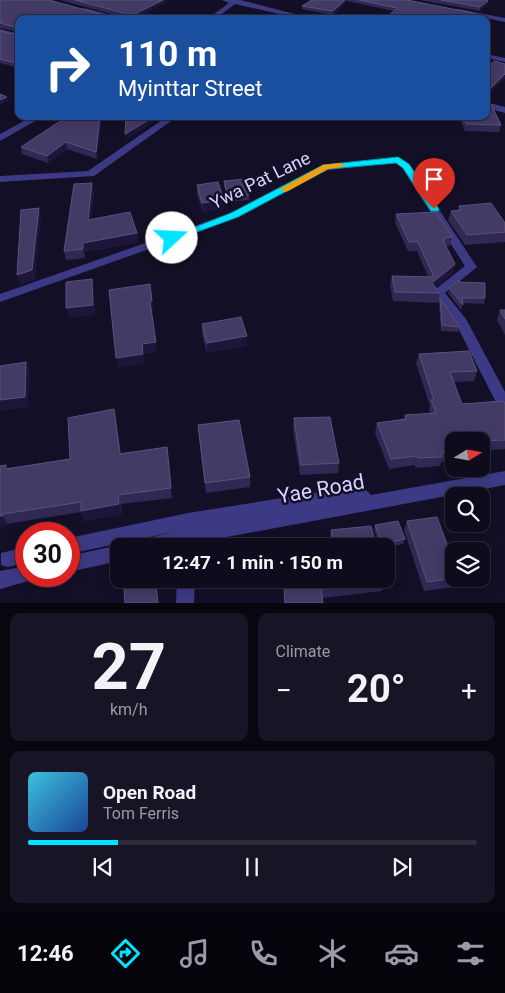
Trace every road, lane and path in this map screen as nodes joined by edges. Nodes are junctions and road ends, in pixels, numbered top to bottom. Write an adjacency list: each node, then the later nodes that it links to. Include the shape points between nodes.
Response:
1 (224, 0): 2 (street)
2 (235, 1): 6 (street); 7 (street)
3 (73, 7): 5 (street)
4 (448, 9): 8 (street)
5 (105, 15)
6 (216, 15)
7 (294, 15)
8 (479, 15)
9 (490, 17): 10 (street)
10 (505, 20)
11 (0, 31): 12 (street)
12 (15, 35)
13 (490, 57): 14 (street)
14 (505, 60)
15 (490, 107): 16 (street)
16 (505, 110)
17 (33, 120): 19 (street)
18 (168, 120): 20 (street, via 90,174)
19 (0, 138)
20 (0, 179)
21 (0, 298): 22 (street, Ywa Pat Lane, via 234,215 326,167 398,160 406,166 471,267 438,292 461,322)
22 (505, 406)
23 (505, 478): 24 (street, Yae Road)
24 (368, 504): 25 (street, Yae Road); 26 (street, via 358,493 188,521)
25 (204, 538)
26 (80, 544)
27 (110, 555): 30 (street)
28 (15, 557): 29 (street)
29 (7, 559)
30 (80, 562)
31 (15, 577): 32 (street)
32 (0, 580)
33 (186, 588): 34 (street)
34 (185, 603)

